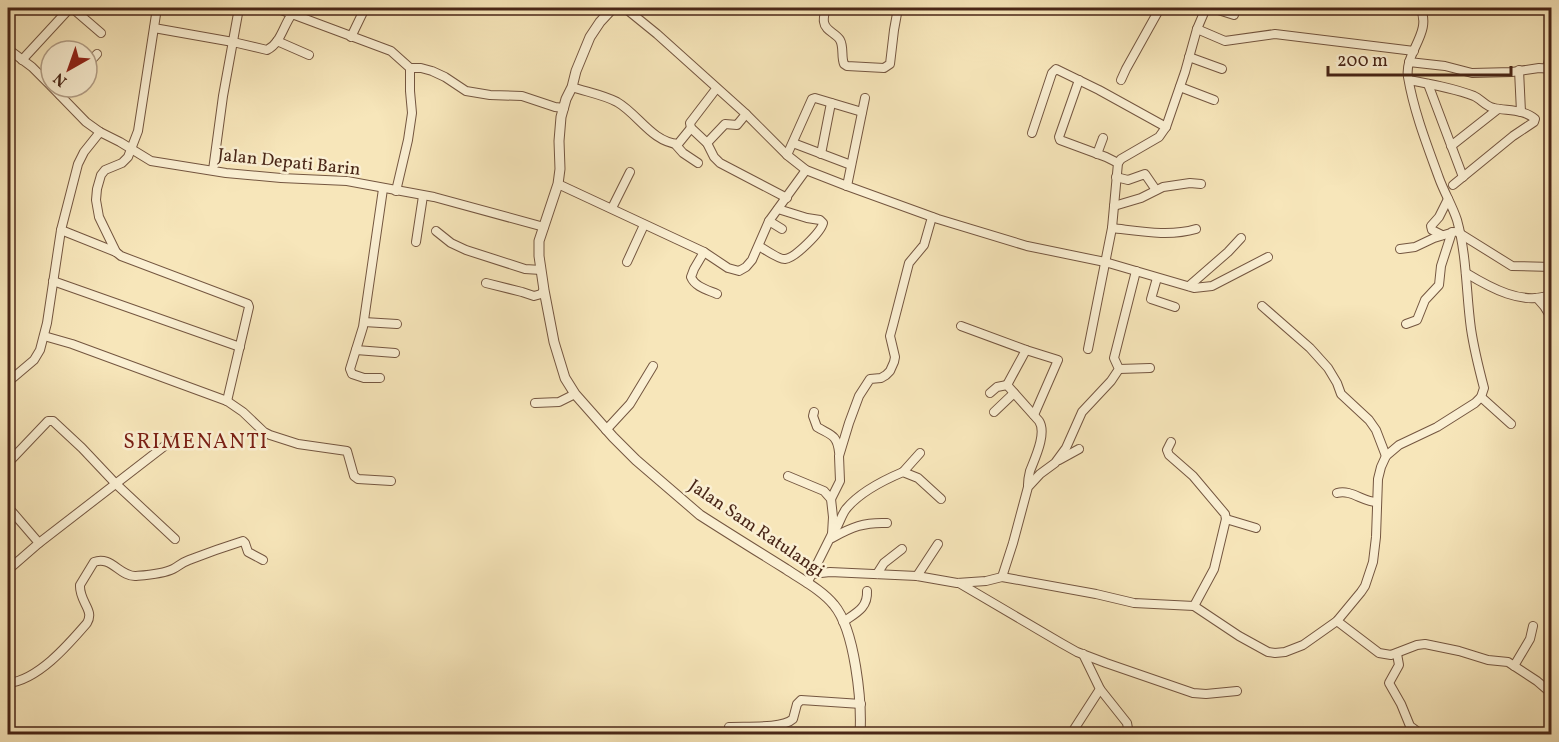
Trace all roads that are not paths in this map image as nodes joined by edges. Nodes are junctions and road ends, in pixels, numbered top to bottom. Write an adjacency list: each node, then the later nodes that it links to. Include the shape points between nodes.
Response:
1 (71, 8): 17 (street); 26 (street)
2 (157, 8): 15 (street)
3 (239, 8): 20 (street)
4 (276, 8): 13 (street)
5 (365, 8): 18 (street)
6 (613, 8): 37 (street, Jalan Sam Ratulangi, via 590,37)
7 (625, 8): 39 (street)
8 (825, 8): 9 (street, via 825,25 842,43 844,64 884,68 890,64)
9 (898, 8)
10 (1160, 8): 34 (street)
11 (1206, 8): 14 (street); 16 (street)
12 (1420, 8): 23 (street, via 1424,24)
13 (294, 11): 18 (street); 19 (street)
14 (1233, 15)
15 (154, 28): 20 (street); 58 (street, via 138,131)
16 (1197, 29): 23 (street, via 1225,40 1275,34); 25 (street)
17 (101, 33)
18 (351, 37): 28 (street, via 391,51)
19 (277, 41): 20 (street, via 267,50); 24 (street)
20 (233, 42): 66 (street)
21 (1551, 48): 29 (street)
22 (8, 49): 26 (street, Jalan Depati Barin)
23 (1414, 51): 27 (street)
24 (309, 55)
25 (1189, 57): 30 (street); 38 (street)
26 (22, 60): 32 (street, Jalan Depati Barin)
27 (1409, 62): 31 (street, via 1472,74); 35 (street)
28 (410, 68): 44 (street, via 432,71 466,91 522,96); 76 (street, via 412,113)
29 (1549, 68): 31 (street)
30 (1222, 69)
31 (1520, 70): 47 (street)
32 (39, 75)
33 (1079, 80): 49 (street); 52 (street, via 1053,70); 60 (street, via 1059,138)
34 (1121, 80)
35 (1409, 80): 36 (street); 79 (street, via 1416,111)
36 (1428, 84): 45 (street, via 1476,97); 57 (street)
37 (572, 87): 44 (street, Jalan Sam Ratulangi); 56 (street, via 616,101 658,137)
38 (1180, 87): 42 (street); 49 (street)
39 (716, 89): 48 (street); 50 (street, via 690,123)
40 (866, 98): 46 (street)
41 (65, 99): 51 (street, Jalan Depati Barin)
42 (1214, 100)
43 (831, 103): 46 (street); 55 (street, via 812,99); 59 (street)
44 (564, 108): 70 (street, Jalan Sam Ratulangi)
45 (1498, 109): 47 (street); 57 (street)
46 (862, 112): 64 (street)
47 (1521, 112): 69 (street, via 1535,120)
48 (746, 114): 54 (street, via 737,125 725,124); 61 (street)
49 (1166, 127): 63 (street, via 1159,137)
50 (691, 128): 54 (street); 56 (street)
51 (100, 132): 58 (street, Jalan Depati Barin); 90 (street, via 78,164)
52 (1032, 133)
53 (1103, 138): 60 (street)
54 (707, 143): 78 (street, via 720,164)
55 (793, 143): 59 (street); 61 (street)
56 (675, 144): 62 (street)
57 (1451, 146): 69 (street)
58 (131, 149): 66 (street, Jalan Depati Barin, via 151,161); 98 (street, via 122,163 102,172 97,189 99,217)
59 (821, 154): 64 (street)
60 (1098, 154): 63 (street)
61 (787, 155): 65 (street)
62 (698, 163)
63 (1118, 163): 68 (street)
64 (851, 165): 73 (street)
65 (806, 170): 73 (street); 78 (street)
66 (213, 171): 74 (street, Jalan Depati Barin, via 347,181)
67 (630, 172): 81 (street)
68 (1116, 177): 75 (street, via 1128,180 1145,174); 80 (street)
69 (1463, 177): 72 (street)
70 (558, 184): 81 (street); 86 (street, Jalan Sam Ratulangi)
71 (1201, 184): 75 (street)
72 (1454, 185)
73 (847, 186): 83 (street)
74 (383, 189): 76 (street, Jalan Depati Barin); 118 (street)
75 (1156, 190): 80 (street)
76 (396, 191): 77 (street, Jalan Depati Barin)
77 (423, 196): 86 (street, Jalan Depati Barin); 95 (street)
78 (787, 198): 82 (street)
79 (1448, 199): 92 (street); 93 (street, via 1431,226)
80 (1114, 206): 87 (street)
81 (612, 208): 85 (street)
82 (778, 209): 84 (street); 96 (street, via 820,220 823,227 787,259)
83 (932, 217): 102 (street, via 1027,246); 149 (street, via 924,245 909,263 890,336 895,357 890,371 881,378 872,377 861,391)
84 (770, 221): 88 (street); 96 (street)
85 (644, 225): 99 (street); 101 (street)
86 (544, 228): 104 (street, Jalan Sam Ratulangi, via 539,241)
87 (1112, 228): 89 (street, via 1167,233); 102 (street)
88 (782, 229)
89 (1197, 229)
90 (61, 230): 98 (street); 108 (street)
91 (436, 231): 104 (street, via 466,250 525,269)
92 (1457, 232): 93 (street); 103 (street, via 1512,266); 106 (street); 120 (street, via 1441,266 1439,285 1425,300 1416,321)
93 (1442, 235): 97 (street, via 1415,248)
94 (1241, 238): 110 (street)
95 (416, 242)
96 (759, 246): 99 (street, via 739,271)
97 (1400, 249)
98 (116, 252): 123 (street, via 248,304)
99 (704, 252): 112 (street, via 691,277 697,285)
100 (1268, 257): 110 (street, via 1212,286)
101 (627, 262)
102 (1105, 262): 105 (street); 124 (street)
103 (1551, 267)
104 (541, 270): 111 (street, Jalan Sam Ratulangi)
105 (1137, 271): 107 (street); 130 (street, via 1114,358)
106 (1466, 273): 114 (street, via 1496,290); 137 (street, via 1471,329 1484,388)
107 (1157, 278): 110 (street); 116 (street, via 1151,299)
108 (53, 281): 122 (street); 123 (street)
109 (486, 283): 111 (street, via 534,296)
110 (1189, 286)
111 (544, 290): 136 (street, Jalan Sam Ratulangi, via 562,369)
112 (717, 294)
113 (1551, 294): 114 (street)
114 (1537, 298): 117 (street)
115 (1262, 306): 150 (street, via 1328,368 1341,394 1376,430)
116 (1175, 307)
117 (1551, 319)
118 (364, 322): 119 (street); 125 (street)
119 (397, 324)
120 (1406, 324)
121 (961, 326): 126 (street)
122 (44, 336): 132 (street, via 34,360); 138 (street)
123 (240, 348): 138 (street)
124 (1088, 349)
125 (356, 350): 127 (street); 131 (street, via 352,374)
126 (1026, 350): 133 (street); 142 (street, via 1058,360)
127 (395, 353)
128 (652, 366): 144 (street, via 630,404)
129 (1150, 368): 130 (street)
130 (1119, 369): 152 (street, via 1082,412)
131 (380, 378)
132 (8, 382)
133 (1007, 386): 134 (street, via 999,386); 135 (street)
134 (990, 393)
135 (1014, 393): 141 (street); 142 (street)
136 (575, 394): 139 (street, via 559,402); 144 (street, Jalan Sam Ratulangi)
137 (1481, 397): 143 (street); 150 (street)
138 (227, 401): 155 (street, via 270,435 298,444 347,451 358,479)
139 (535, 403)
140 (814, 412): 149 (street, via 817,427 836,440)
141 (994, 412)
142 (1034, 415): 157 (street, via 1042,427)
143 (1511, 424)
144 (606, 430): 176 (street, Jalan Sam Ratulangi, via 700,515)
145 (171, 441): 156 (street)
146 (1171, 442): 163 (street, via 1169,455 1193,476)
147 (1079, 449): 152 (street)
148 (920, 453): 153 (street)
149 (839, 456): 159 (street, via 840,481)
150 (1386, 456): 161 (street, via 1379,473)
151 (8, 463): 156 (street, via 51,421)
152 (1055, 463): 157 (street)
153 (903, 472): 160 (street, via 918,478); 166 (street, via 883,480 850,504)
154 (788, 476): 159 (street, via 824,491)
155 (391, 481)
156 (116, 484): 167 (street); 168 (street)
157 (1028, 487): 175 (street)
158 (1337, 493): 161 (street, via 1347,492)
159 (831, 499): 166 (street)
160 (941, 500)
161 (1377, 502): 180 (street, via 1368,580)
162 (8, 507): 168 (street)
163 (1227, 519): 165 (street); 179 (street, via 1214,569)
164 (887, 523): 166 (street, via 870,522)
165 (1256, 528)
166 (830, 537): 176 (street)
167 (175, 539)
168 (39, 543): 172 (street)
169 (938, 544): 174 (street)
170 (902, 549): 173 (street)
171 (263, 560): 186 (street, via 248,552 243,541 162,573 130,576 108,562 94,562 80,585 90,615 87,623 33,675)
172 (8, 570)
173 (877, 574): 174 (street); 176 (street, via 830,572)
174 (917, 576): 177 (street)
175 (1002, 577): 177 (street); 179 (street, via 1144,605)
176 (809, 579): 181 (street, Jalan Sam Ratulangi, via 834,605)
177 (957, 583): 183 (street)
178 (867, 591): 181 (street, via 864,607)
179 (1194, 606): 180 (street, via 1239,636 1275,653 1303,645)
180 (1336, 621): 184 (street, via 1378,653)
181 (843, 622): 190 (street, Jalan Sam Ratulangi)
182 (1533, 626): 185 (street, via 1528,644)
183 (1083, 654): 187 (street); 188 (street, via 1193,693)
184 (1397, 654): 185 (street, via 1425,644); 195 (street, via 1399,665 1389,683 1410,726)
185 (1514, 666): 189 (street)
186 (8, 683)
187 (1100, 689): 193 (street); 194 (street, via 1127,723)
188 (1237, 691)
189 (1551, 693)
190 (861, 704): 191 (street, via 801,700 788,723); 192 (street, Jalan Sam Ratulangi)
191 (729, 727)
192 (860, 735)
193 (1071, 735)
194 (1129, 735)
195 (1421, 735)

